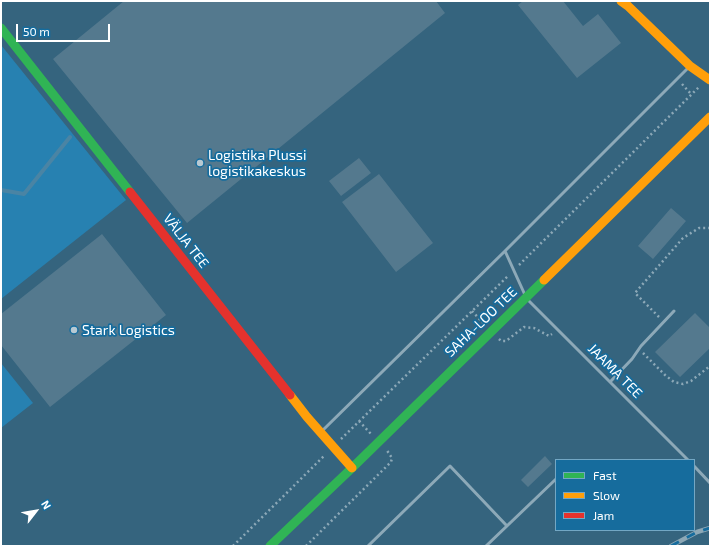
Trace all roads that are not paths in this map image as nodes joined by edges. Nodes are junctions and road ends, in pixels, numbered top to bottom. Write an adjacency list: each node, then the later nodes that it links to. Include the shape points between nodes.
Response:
1 (621, 1): 3 (street)
2 (1, 28): 10 (street, VÄLJA TEE, via 307,417)
3 (690, 66): 4 (street); 6 (lane)
4 (709, 79)
5 (710, 117): 7 (street, SAHA-LOO TEE)
6 (505, 250): 7 (lane); 10 (lane)
7 (526, 298): 9 (lane, JAAMA TEE); 13 (street, SAHA-LOO TEE)
8 (674, 311): 9 (lane)
9 (610, 382): 11 (lane, JAAMA TEE)
10 (321, 431): 13 (street, VÄLJA TEE)
11 (687, 459)
12 (695, 467): 15 (lane)
13 (352, 468): 17 (street, SAHA-LOO TEE)
14 (555, 480): 16 (lane)
15 (710, 482)
16 (507, 526): 18 (lane, via 450,466); 19 (lane)
17 (270, 546)
18 (368, 546)
19 (486, 546)

